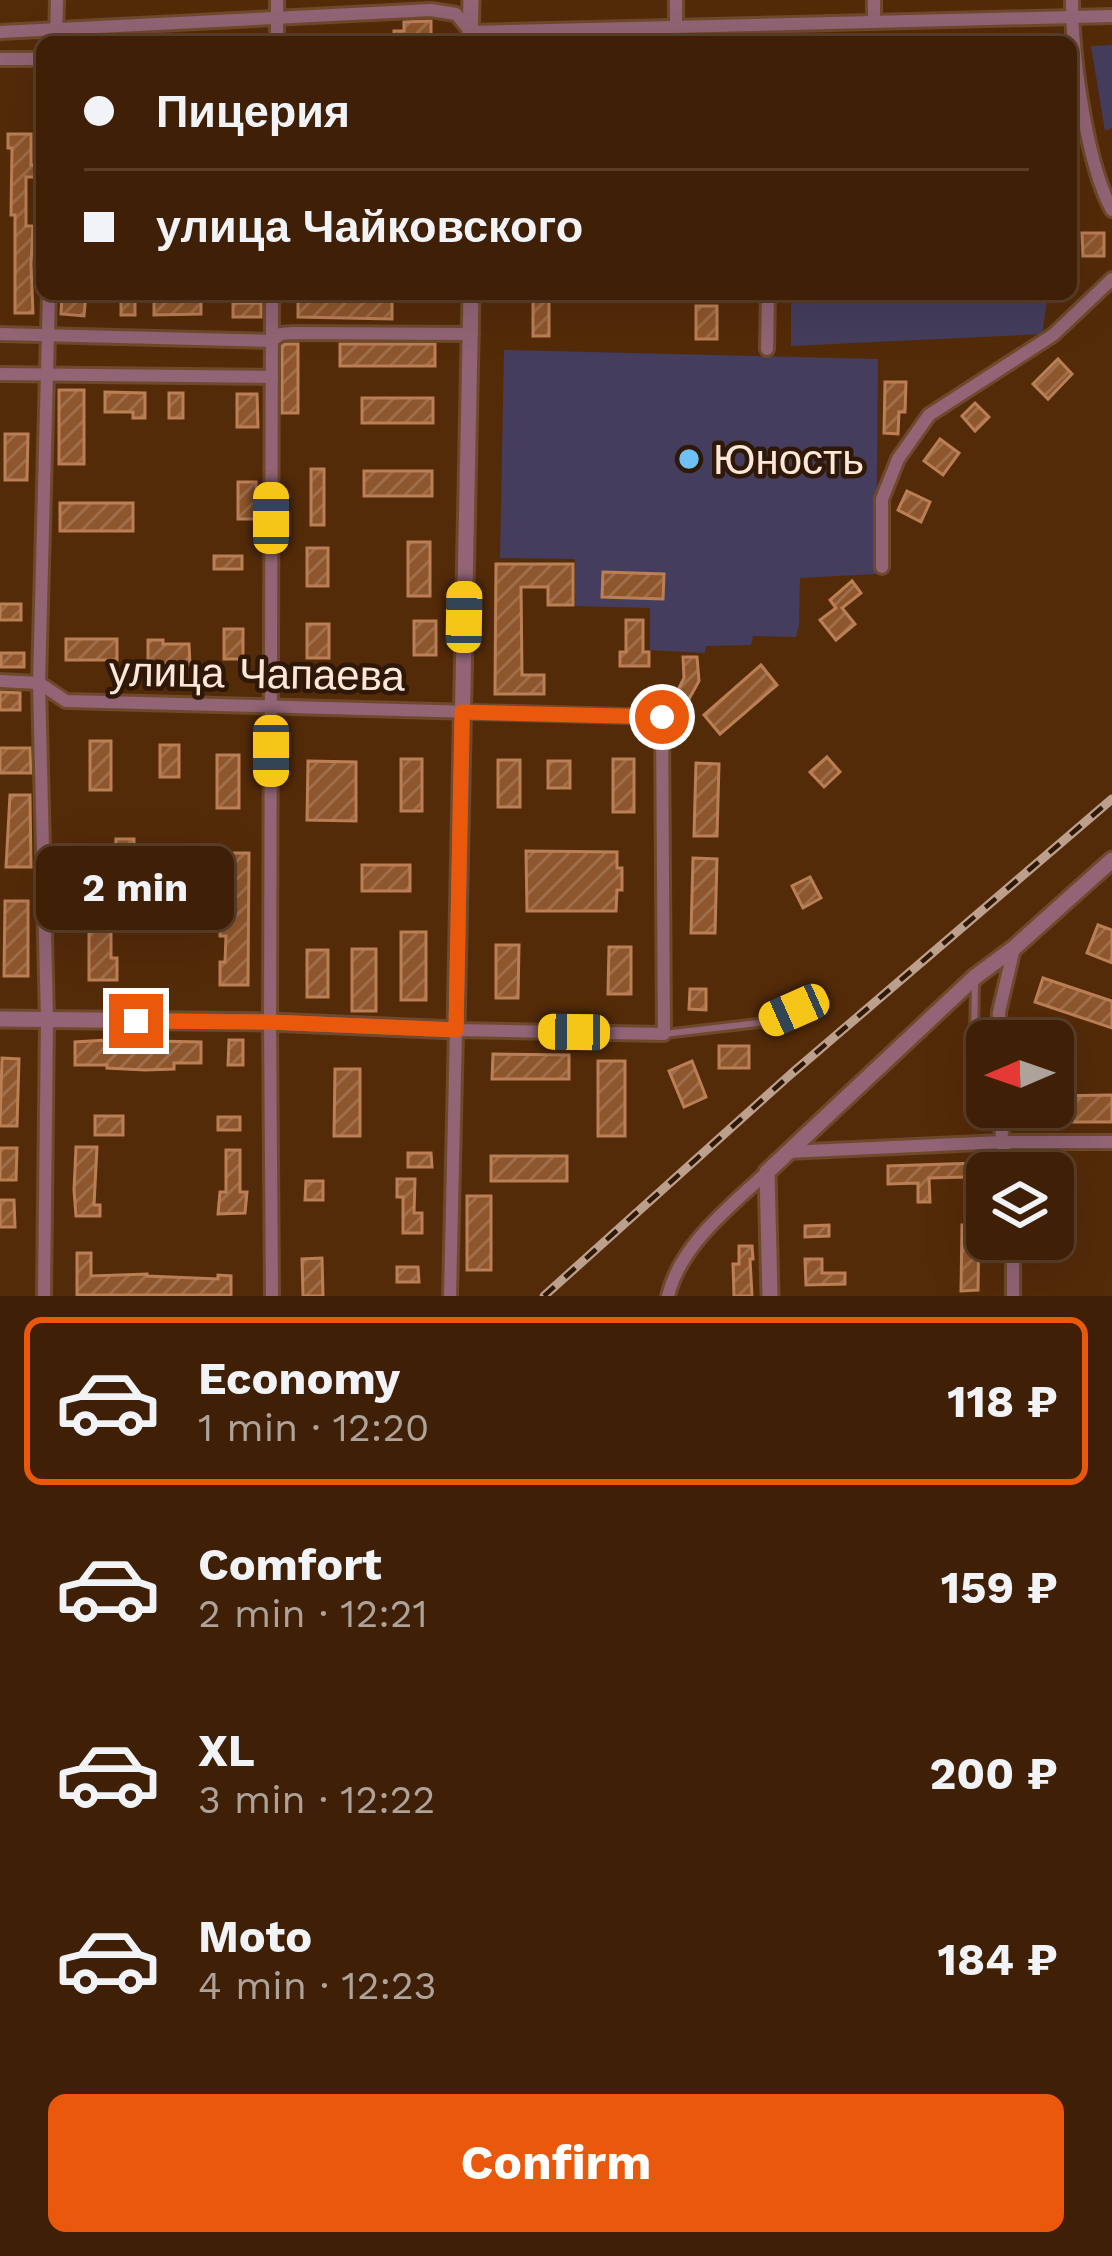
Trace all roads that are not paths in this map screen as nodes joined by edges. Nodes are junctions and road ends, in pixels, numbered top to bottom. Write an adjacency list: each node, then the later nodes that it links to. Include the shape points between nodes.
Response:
1 (56, 0): 14 (street)
2 (277, 0): 7 (street)
3 (471, 0): 17 (street)
4 (676, 0): 12 (street)
5 (874, 0): 10 (street)
6 (1072, 0): 9 (street)
7 (277, 16): 14 (street); 15 (street); 16 (street, via 431,10 456,14)
8 (1112, 16): 9 (street)
9 (1072, 17): 10 (street); 20 (street)
10 (874, 22): 11 (street)
11 (770, 25): 12 (street); 19 (street)
12 (676, 27): 18 (street)
13 (0, 32): 14 (street)
14 (56, 36)
15 (277, 36)
16 (469, 36)
17 (470, 36)
18 (491, 36)
19 (770, 36)
20 (1073, 36)
21 (0, 59): 22 (street)
22 (36, 59)
23 (1077, 76): 24 (street, via 1094,168)
24 (1112, 210)
25 (1112, 278): 38 (street, via 1053,334 929,415 881,499)
26 (50, 300): 32 (street)
27 (272, 300): 33 (street)
28 (471, 300): 31 (street)
29 (768, 300): 34 (street)
30 (0, 334): 32 (street)
31 (472, 334): 33 (street, via 292,333); 42 (street)
32 (48, 335): 33 (street); 36 (street)
33 (271, 341): 37 (street)
34 (767, 349)
35 (0, 374): 36 (street)
36 (47, 375): 37 (street); 40 (street)
37 (272, 377): 41 (street)
38 (882, 567)
39 (0, 681): 40 (street, улица Чапаева)
40 (39, 682): 41 (street, улица Чапаева, via 65,701); 48 (street)
41 (271, 706): 42 (street, улица Чапаева); 51 (street)
42 (462, 712): 52 (street); 53 (street, улица Чапаева, via 662,717)
43 (1112, 860): 44 (street)
44 (1013, 948): 45 (street); 50 (street)
45 (975, 977): 49 (lane); 57 (street)
46 (821, 997): 53 (lane, via 767,1022)
47 (0, 1019): 48 (street)
48 (46, 1020): 51 (street); 61 (street)
49 (974, 1020)
50 (999, 1020)
51 (270, 1022): 52 (street); 62 (street)
52 (456, 1030): 53 (street); 63 (street)
53 (664, 1034)
54 (1002, 1128): 55 (street)
55 (1002, 1142): 56 (street); 57 (street); 58 (street)
56 (1112, 1142)
57 (787, 1152): 59 (street)
58 (1004, 1152)
59 (767, 1172): 64 (street, via 689,1253); 65 (street)
60 (1012, 1260): 66 (street)
61 (44, 1296)
62 (272, 1296)
63 (450, 1296)
64 (668, 1296)
65 (770, 1296)
66 (1012, 1296)

